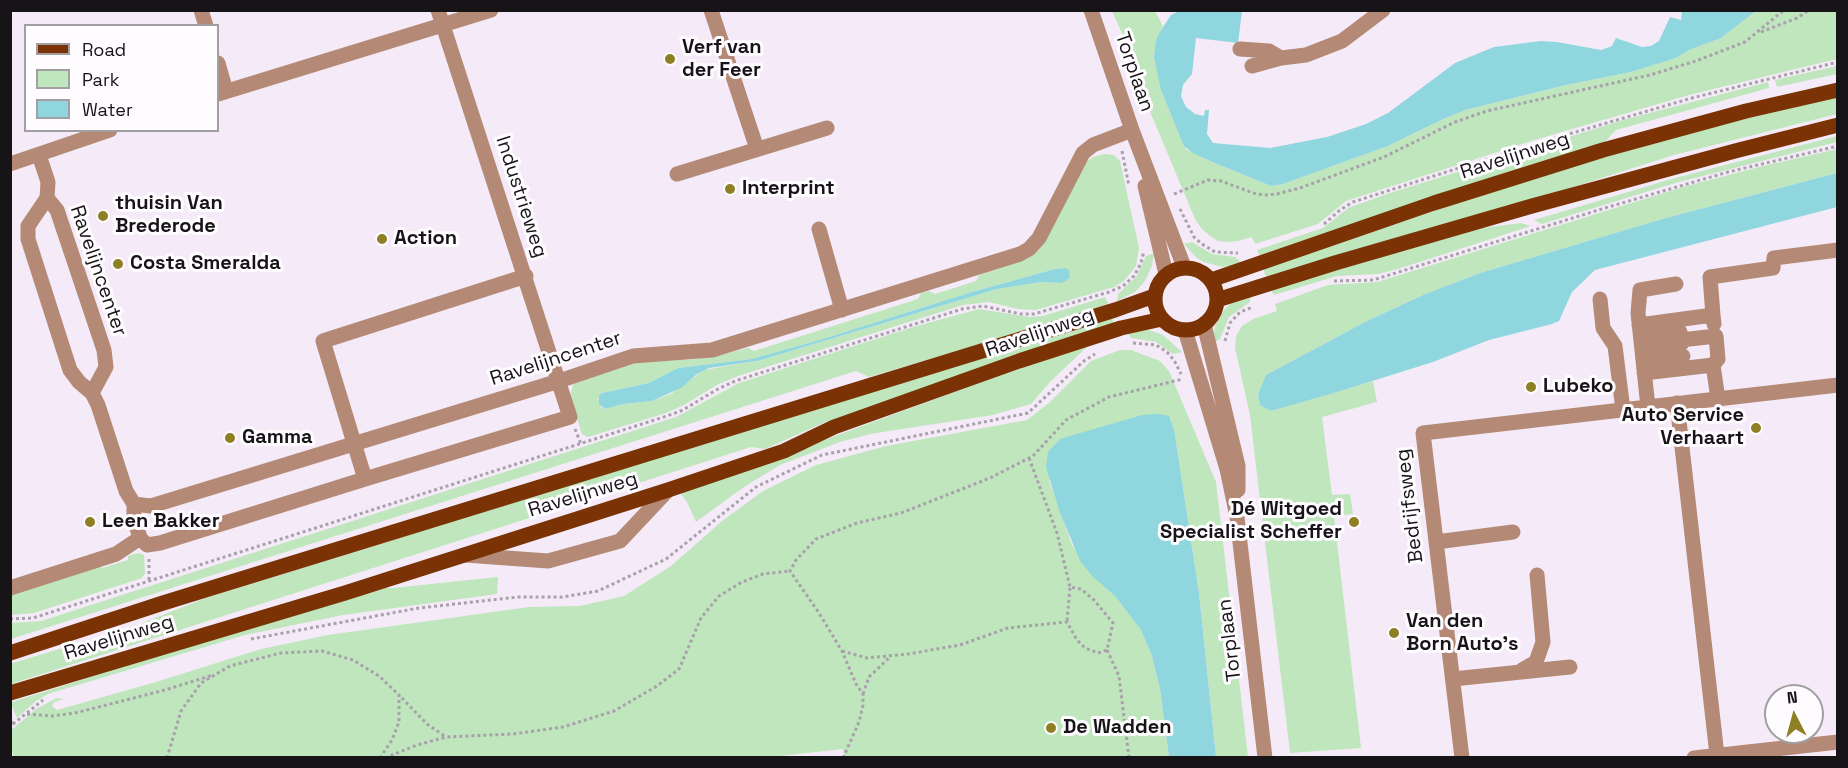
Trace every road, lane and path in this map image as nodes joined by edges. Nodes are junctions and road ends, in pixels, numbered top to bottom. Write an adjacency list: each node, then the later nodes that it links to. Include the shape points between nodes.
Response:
1 (438, 10): 9 (street, Industrieweg)
2 (491, 10): 9 (street)
3 (711, 10): 24 (street)
4 (1085, 10): 10 (street, Torplaan)
5 (1091, 10): 10 (street, Torplaan)
6 (1383, 10): 13 (street, via 1342,41 1306,55)
7 (1784, 10): 11 (path)
8 (1809, 11): 11 (path)
9 (443, 26): 18 (street); 38 (street, Industrieweg)
10 (1096, 29): 21 (street, Torplaan)
11 (1756, 33): 28 (path, via 1745,42 1650,75 1487,111 1455,122 1384,157 1300,188 1266,195 1208,180)
12 (1240, 49): 13 (street, via 1269,51)
13 (1281, 58): 15 (street)
14 (1838, 62): 31 (path, Ravelijnweg, via 1692,98 1521,148 1353,202)
15 (1252, 66)
16 (219, 70): 18 (street)
17 (1838, 90): 39 (main road, Ravelijnweg, via 1604,150 1434,203)
18 (222, 92)
19 (1838, 125): 44 (main road, via 1532,206)
20 (827, 128): 24 (street)
21 (1132, 130): 36 (street, Torplaan); 37 (street, Torplaan); 46 (street, Ravelijncenter, via 1083,153 1039,238 1029,249)
22 (104, 132): 25 (street)
23 (1838, 146): 40 (path, via 1728,172 1373,280 1335,280)
24 (757, 149): 27 (street)
25 (39, 155): 26 (street); 29 (street, Ravelijncenter, via 48,182)
26 (10, 164)
27 (677, 174)
28 (1173, 194)
29 (47, 198): 61 (street, Ravelijncenter, via 57,210 104,350 106,367); 61 (street, Ravelijncenter, via 28,226 28,239 70,370)
30 (1178, 205): 35 (path, via 1194,237 1202,244 1215,252)
31 (1318, 227)
32 (819, 229): 46 (street)
33 (1838, 250): 47 (street, via 1774,258 1773,268 1710,277)
34 (1144, 252): 78 (path, via 1134,276 1109,292 1034,314 983,306 962,309 742,379 683,410)
35 (1242, 252)
36 (1184, 267): 37 (main road); 39 (main road, via 1199,270)
37 (1166, 274): 42 (main road)
38 (526, 276): 59 (street, Industrieweg); 66 (street, via 323,341)
39 (1211, 280): 44 (main road)
40 (1325, 284)
41 (1676, 284): 55 (street, via 1640,290)
42 (1154, 296): 48 (main road); 85 (main road, Ravelijnweg)
43 (1600, 299): 65 (street, via 1603,328 1615,346)
44 (1217, 300): 49 (main road)
45 (1257, 305): 54 (path, via 1240,312 1230,323)
46 (842, 310): 59 (street, Ravelijncenter, via 712,350 633,356)
47 (1713, 315): 51 (street); 53 (street)
48 (1162, 319): 50 (main road); 69 (main road, Ravelijnweg, via 1019,361 834,427 784,451)
49 (1204, 324): 50 (main road); 71 (street, Torplaan, via 1238,466)
50 (1185, 330): 71 (street, Torplaan)
51 (1716, 336): 53 (street); 57 (street, via 1718,359)
52 (1127, 343): 56 (path, via 1156,345)
53 (1682, 343): 55 (street); 55 (street); 55 (street); 57 (street)
54 (1224, 345)
55 (1642, 348): 64 (street)
56 (1174, 360)
57 (1713, 365): 62 (street)
58 (1183, 379): 67 (path, via 1109,397 1066,420)
59 (559, 381): 66 (street, Ravelijncenter); 68 (street, Industrieweg, via 570,417)
60 (1838, 385): 62 (street, Bedrijfsweg)
61 (92, 393): 70 (street, Ravelijncenter)
62 (1718, 399): 63 (street, Bedrijfsweg)
63 (1677, 404): 64 (street, Bedrijfsweg); 100 (street)
64 (1648, 407): 65 (street, Bedrijfsweg)
65 (1623, 410): 74 (street, Bedrijfsweg, via 1423,433)
66 (354, 443): 68 (street); 70 (street, Ravelijncenter, via 151,506)
67 (1029, 458): 76 (path, via 902,513 857,523 816,539); 79 (path, via 1057,532)
68 (365, 479): 73 (street, via 160,543)
69 (668, 490): 75 (main road, Ravelijnweg); 75 (street, via 620,541 548,561)
70 (134, 504): 73 (street, Ravelijncenter, via 134,518)
71 (1238, 517): 106 (street, Torplaan)
72 (1513, 532): 74 (street)
73 (144, 541): 78 (path); 80 (street)
74 (1436, 542): 90 (street, Bedrijfsweg)
75 (462, 555): 91 (main road, Ravelijnweg)
76 (790, 571): 84 (path); 97 (path, via 763,574 719,596 701,618 679,669 614,711 563,727)
77 (1537, 575): 88 (street, via 1543,642 1536,662)
78 (149, 582): 81 (path, via 33,618)
79 (1070, 587): 82 (path); 83 (path, via 1081,589 1095,600 1113,623)
80 (10, 588)
81 (10, 620)
82 (1067, 622): 83 (path, via 1085,648 1098,653); 86 (path, via 1008,628 960,645)
83 (1107, 650): 105 (path, via 1119,676)
84 (842, 651): 86 (path, via 867,658); 92 (path)
85 (10, 653)
86 (891, 656): 92 (path, via 869,677)
87 (1570, 667): 88 (street)
88 (1520, 672): 90 (street)
89 (217, 673): 93 (path, via 281,653 321,651 353,660 380,676); 94 (path, via 75,713); 101 (path, via 201,683 182,711)
90 (1453, 679): 107 (street, Bedrijfsweg)
91 (10, 693)
92 (863, 694): 104 (path, via 859,722)
93 (399, 695): 97 (path); 102 (path, via 399,722)
94 (27, 714)
95 (10, 716): 96 (path)
96 (10, 725)
97 (446, 737): 103 (path)
98 (1838, 742): 99 (street)
99 (1812, 751): 100 (street)
100 (1717, 755): 108 (street)
101 (167, 758)
102 (380, 758)
103 (385, 758)
104 (843, 758)
105 (1129, 758)
106 (1265, 758)
107 (1462, 758)
108 (1694, 758)

